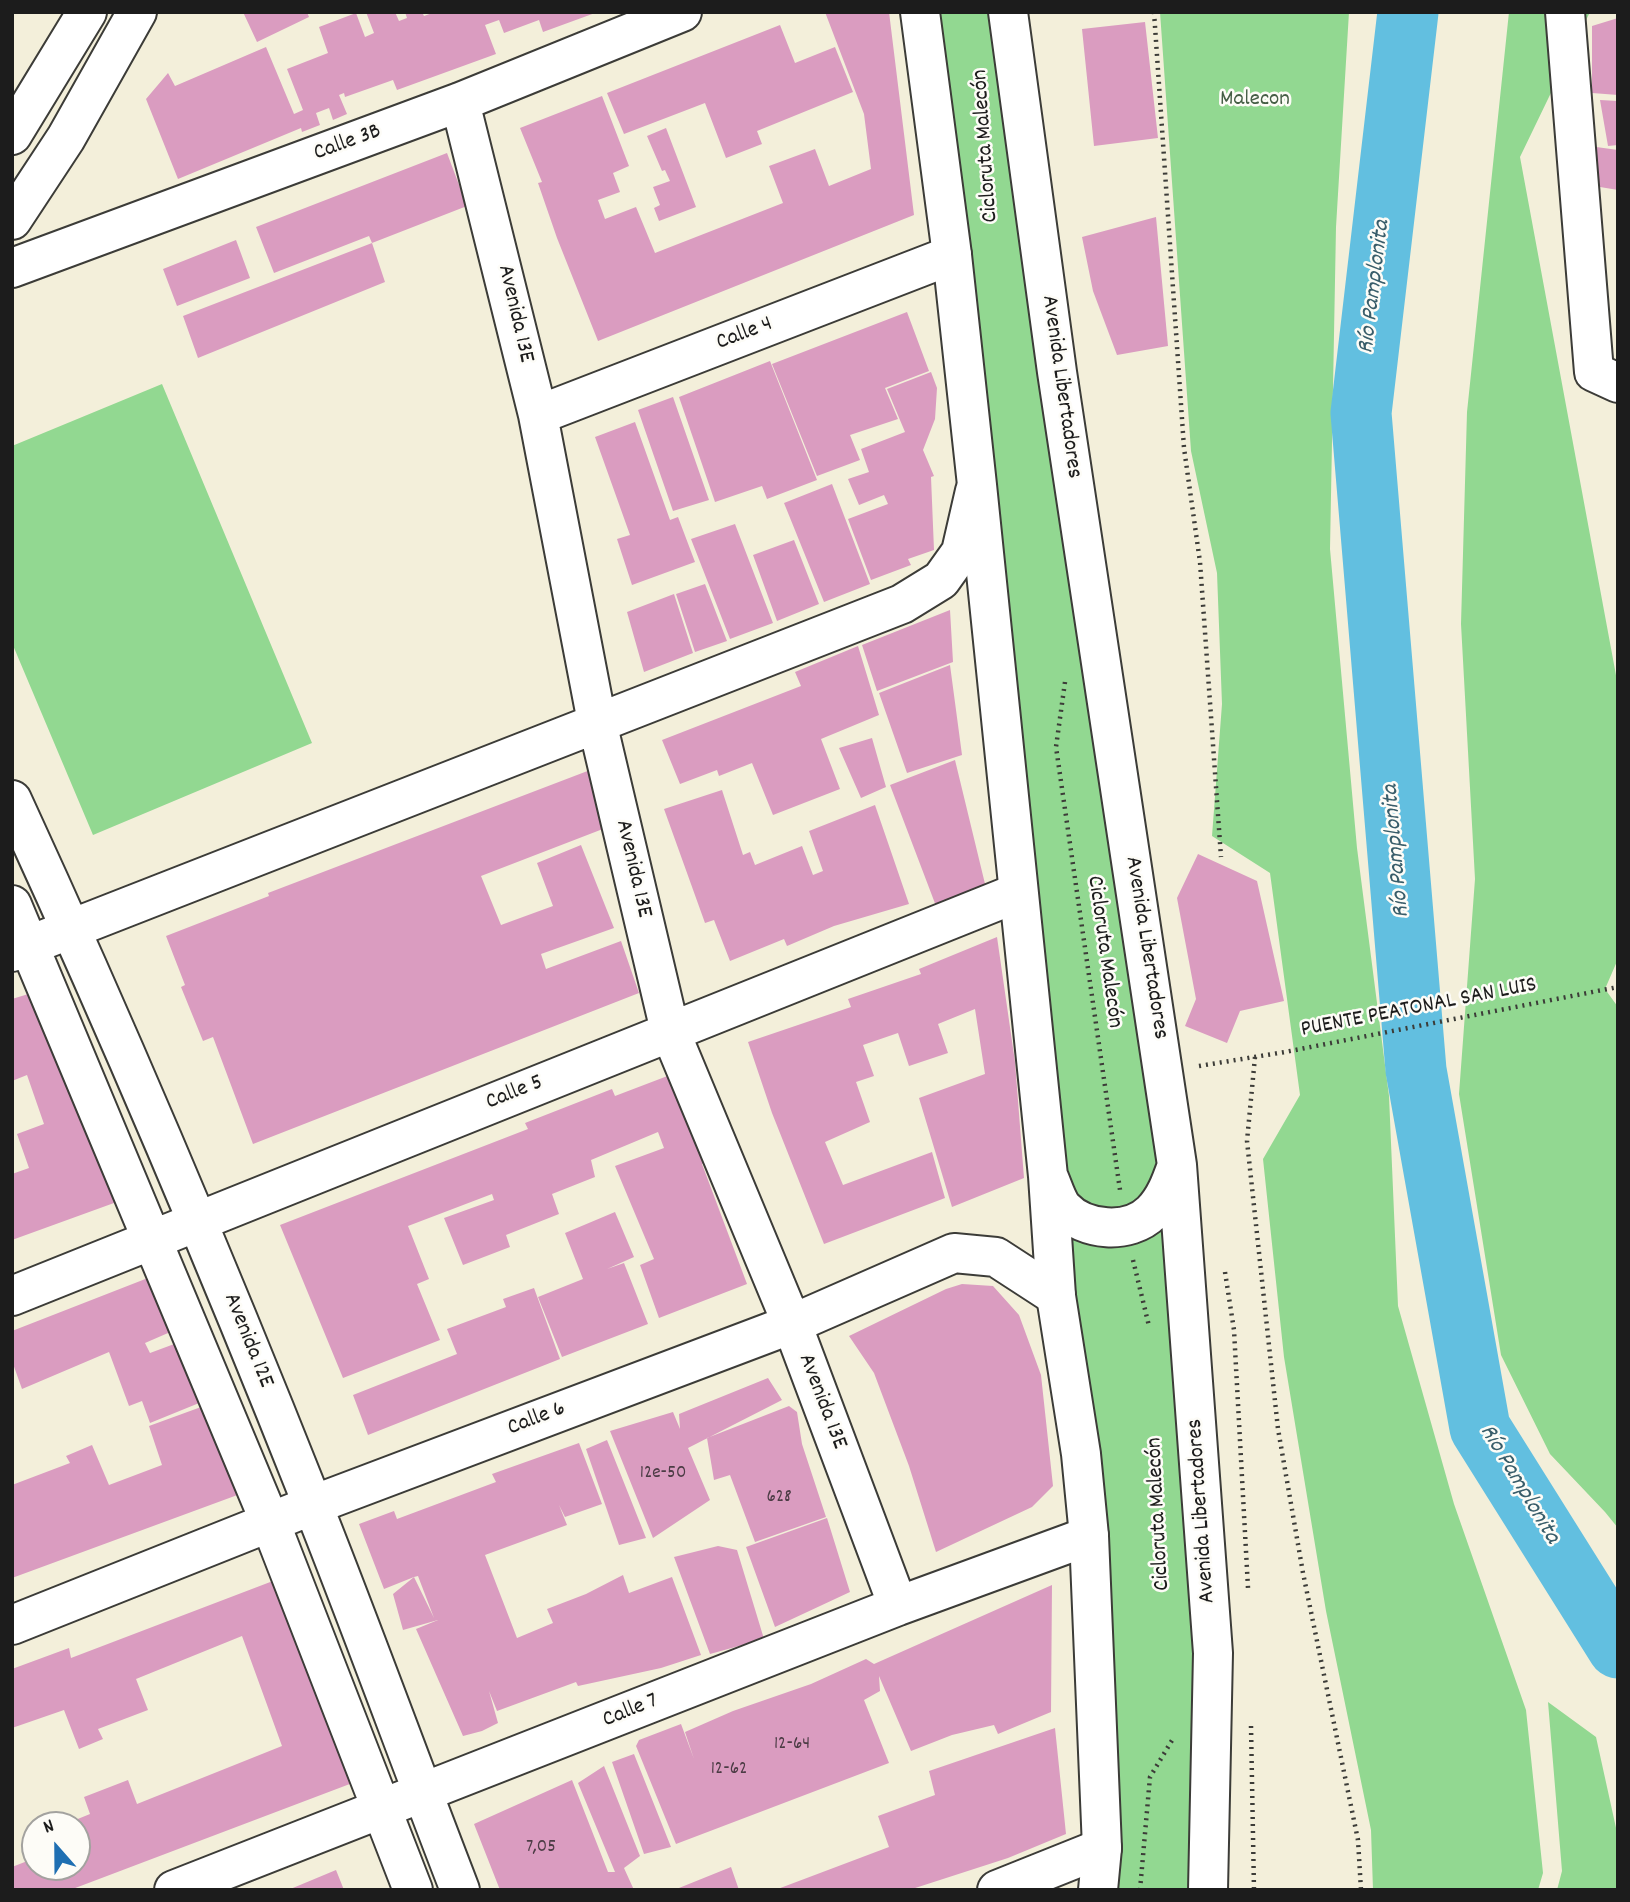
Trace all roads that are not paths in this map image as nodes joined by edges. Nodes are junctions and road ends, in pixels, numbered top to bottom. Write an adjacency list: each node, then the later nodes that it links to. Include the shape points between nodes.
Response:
1 (87, 12): 8 (street)
2 (137, 12): 9 (street, via 66,138)
3 (682, 12): 7 (street, Calle 3B)
4 (920, 12): 10 (street)
5 (1008, 12): 22 (street, Avenida Libertadores, via 1057,372)
6 (1565, 12): 12 (street, via 1594,372)
7 (460, 102): 11 (street, Calle 3B); 13 (street, Avenida 13E)
8 (12, 135)
9 (12, 220)
10 (952, 255): 13 (street, Calle 4); 14 (street)
11 (12, 268)
12 (1618, 383)
13 (538, 415): 15 (street, Avenida 13E)
14 (977, 485): 15 (street, via 961,552 941,580 902,604); 17 (street)
15 (597, 722): 19 (street); 21 (street, Avenida 13E)
16 (12, 800): 19 (street, Avenida 12E)
17 (1017, 893): 21 (street, Calle 5); 23 (street)
18 (12, 905): 20 (street)
19 (72, 929): 20 (street); 24 (street, Avenida 12E)
20 (21, 949): 25 (street)
21 (670, 1031): 24 (street, Calle 5); 28 (street, Avenida 13E)
22 (1177, 1165): 23 (street, via 1169,1189 1151,1213 1125,1227 1091,1226 1063,1208); 42 (street, Avenida Libertadores, via 1213,1653)
23 (1048, 1176): 27 (street)
24 (198, 1221): 25 (street, Calle 5); 29 (street, Avenida 12E)
25 (151, 1240): 26 (street, Calle 5); 30 (street)
26 (12, 1296)
27 (1056, 1297): 28 (street, Calle 6, via 996,1258 954,1253); 31 (street)
28 (792, 1324): 29 (street, Calle 6); 32 (street, Avenida 13E)
29 (313, 1505): 30 (street, Calle 6); 34 (street, Avenida 12E)
30 (270, 1522): 33 (street, Calle 6); 35 (street)
31 (1089, 1536): 32 (street, Calle 7); 36 (street)
32 (898, 1606): 34 (street, Calle 7)
33 (12, 1625)
34 (422, 1794): 35 (street, Calle 7); 39 (street, Avenida 12E)
35 (380, 1810): 37 (street, Calle 7); 38 (street)
36 (1102, 1848): 40 (street); 41 (street)
37 (174, 1890)
38 (413, 1890)
39 (460, 1890)
40 (997, 1890)
41 (1098, 1890)
42 (1208, 1890)

